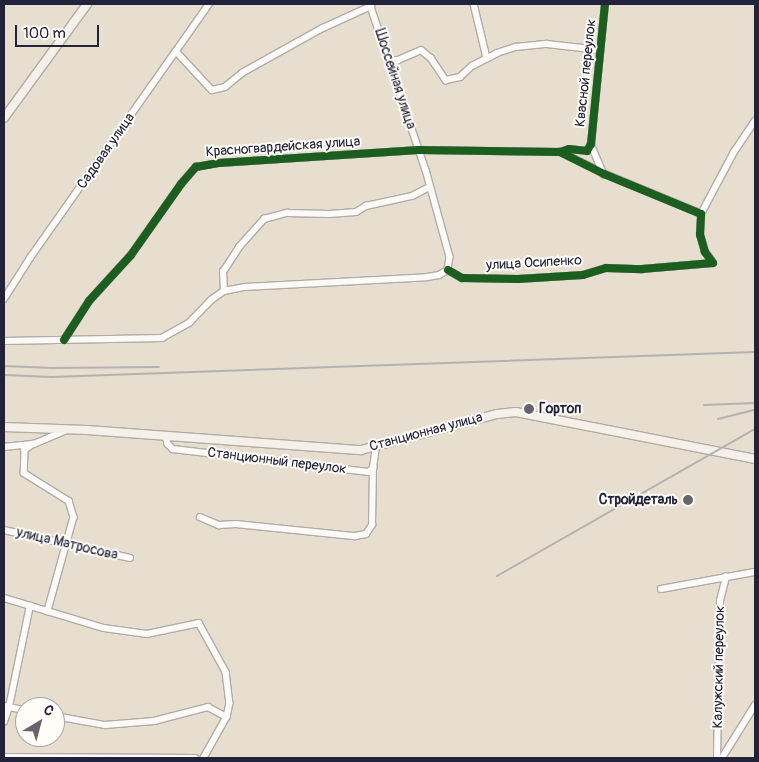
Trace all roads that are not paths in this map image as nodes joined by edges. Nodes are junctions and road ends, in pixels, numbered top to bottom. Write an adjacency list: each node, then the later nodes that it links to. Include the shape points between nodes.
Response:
1 (87, 4): 10 (main road)
2 (209, 4): 7 (street, Садовая улица)
3 (474, 4): 8 (street)
4 (605, 4): 6 (street, Квасной переулок)
5 (371, 5): 7 (street, via 218,89 212,90); 9 (street, Шоссейная улица)
6 (600, 50): 8 (street, via 548,44 516,47); 12 (street, Квасной переулок)
7 (176, 51): 20 (street, Садовая улица)
8 (487, 58): 9 (street, via 460,77 446,80 421,50 398,60)
9 (389, 60): 13 (street, Шоссейная улица)
10 (4, 118)
11 (755, 121): 17 (street, via 734,152)
12 (591, 144): 14 (street, Красногвардейская улица, via 587,151 570,149); 15 (street)
13 (419, 150): 14 (street, Красногвардейская улица); 16 (street, Шоссейная улица); 21 (street, Красногвардейская улица, via 196,167 131,255 89,301)
14 (560, 152): 15 (street, Красногвардейская улица)
15 (604, 174): 17 (street, Красногвардейская улица)
16 (430, 187): 18 (street, Шоссейная улица, via 450,257); 19 (street, via 412,196 366,206 356,212 287,213 264,219 239,247 223,272)
17 (701, 214): 18 (street, улица Осипенко, via 700,235 713,263 642,269 606,268 583,275 518,279 462,278)
18 (448, 270): 19 (street, via 427,277 245,287)
19 (224, 291): 21 (street, via 189,323 162,338)
20 (4, 299)
21 (64, 340): 22 (street)
22 (4, 341)
23 (4, 427): 24 (main road, Станционная улица)
24 (65, 431): 25 (main road, Станционная улица); 26 (street)
25 (166, 436): 27 (main road, Станционная улица, via 361,450); 30 (street, Станционный переулок, via 173,449 369,472)
26 (34, 444): 28 (street); 33 (street, via 26,450 24,473 69,501 74,516)
27 (376, 446): 29 (main road, Станционная улица, via 497,414 516,412); 30 (street)
28 (4, 447)
29 (755, 459)
30 (373, 468): 31 (street, via 372,525 366,534 355,536 219,525)
31 (200, 517)
32 (4, 530): 33 (street, улица Матросова)
33 (66, 544): 34 (street, улица Матросова); 40 (street)
34 (130, 558)
35 (755, 572): 36 (street)
36 (726, 577): 37 (street); 49 (street, Калужский переулок, via 720,600)
37 (661, 589)
38 (4, 598): 39 (street)
39 (30, 606): 40 (street); 42 (street)
40 (48, 611): 43 (street, via 104,628 147,634 199,622 226,672 230,703)
41 (755, 705): 50 (street)
42 (7, 706): 45 (street)
43 (227, 717): 44 (street, via 208,708 154,721 104,725); 48 (street)
44 (65, 718)
45 (4, 722)
46 (4, 757): 47 (street)
47 (195, 758)
48 (204, 758)
49 (717, 758)
50 (722, 758)

